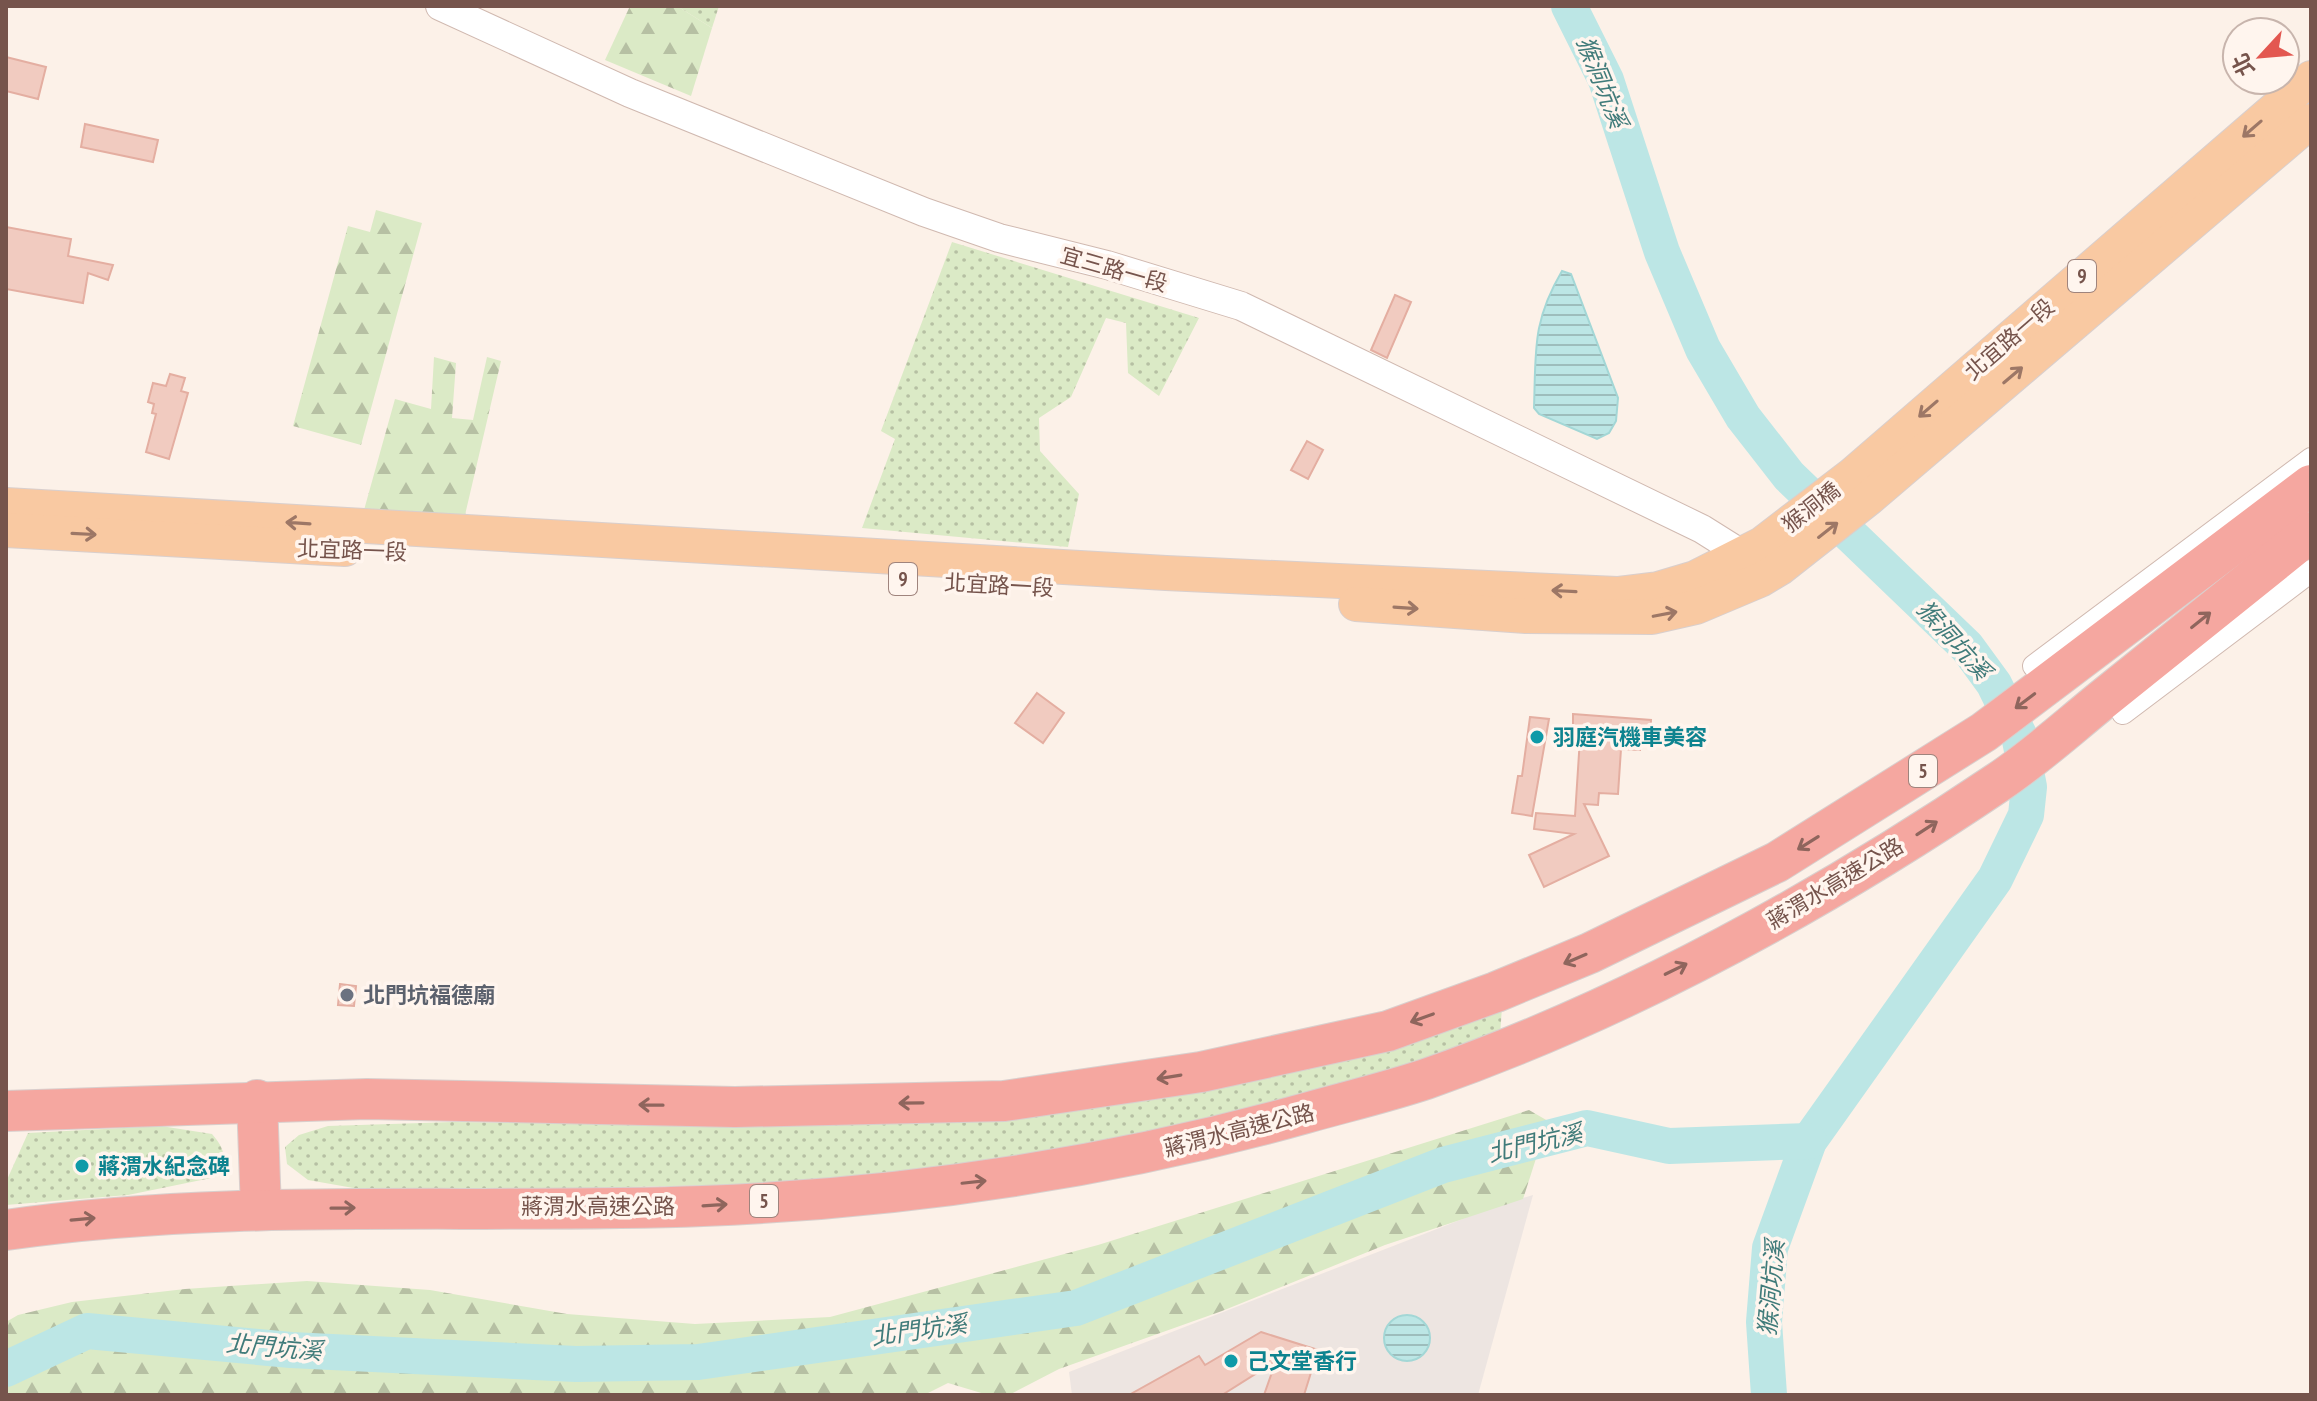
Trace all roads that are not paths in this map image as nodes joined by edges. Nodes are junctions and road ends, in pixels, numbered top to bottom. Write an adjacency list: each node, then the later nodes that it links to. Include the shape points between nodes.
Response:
1 (440, 6): 10 (street, 宜三路一段, via 630,93 924,212 1241,306)
2 (2311, 78): 6 (main road, 北宜路一段 / 9, one-way to 6)
3 (2311, 121): 6 (main road, 北宜路一段 / 9, one-way to 3)
4 (2311, 459): 12 (street)
5 (2311, 485): 14 (highway, 5, one-way to 14, via 1984,732 1777,862 1590,953 1388,1031 1201,1072 1004,1101 735,1107)
6 (1861, 486): 10 (main road, 猴洞橋 / 9)
7 (6, 505): 10 (main road, 北宜路一段 / 9, one-way to 7, via 1658,589 1617,594)
8 (6, 530): 10 (main road, 北宜路一段 / 9, one-way to 10, via 1526,616 1662,616 1725,597)
9 (2311, 532): 16 (highway, 蔣渭水高速公路 / 5, one-way to 9, via 703,1206 1028,1176 1230,1134 1421,1081 1623,996 1810,903 2006,777)
10 (1766, 559)
11 (2311, 571): 13 (street)
12 (2034, 666)
13 (2123, 713)
14 (257, 1100): 15 (highway, 5); 16 (highway)
15 (6, 1111)
16 (261, 1210): 17 (highway, 蔣渭水高速公路 / 5, one-way to 16, via 81,1219)
17 (6, 1230)

